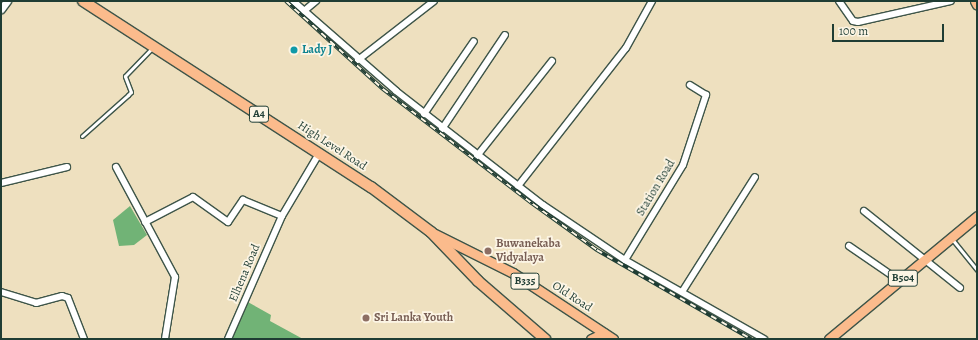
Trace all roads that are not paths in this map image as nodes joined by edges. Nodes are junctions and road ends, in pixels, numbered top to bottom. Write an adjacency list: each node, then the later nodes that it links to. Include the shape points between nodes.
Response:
1 (7, 1): 11 (street)
2 (83, 1): 15 (highway, High Level Road / A4)
3 (293, 1): 12 (street)
4 (316, 1): 12 (street)
5 (434, 1): 16 (street)
6 (652, 1): 28 (street, via 626,48)
7 (839, 1): 8 (street, via 853,21 858,22)
8 (951, 1)
9 (975, 1): 10 (main road)
10 (977, 5)
11 (1, 9)
12 (304, 11): 16 (street)
13 (505, 35): 20 (street)
14 (474, 41): 19 (street)
15 (152, 48): 21 (lane, via 125,76 131,92); 22 (highway, High Level Road / A4)
16 (358, 60): 19 (street)
17 (552, 61): 23 (street)
18 (690, 85): 37 (street, Station Road, via 706,95 683,165)
19 (424, 114): 20 (street)
20 (442, 129): 23 (street)
21 (82, 136)
22 (320, 152): 30 (street, Elhena Road); 33 (highway, High Level Road / A4)
23 (477, 156): 28 (street)
24 (116, 166): 32 (street)
25 (67, 167): 27 (street)
26 (755, 176): 42 (street)
27 (1, 183)
28 (518, 186): 37 (street)
29 (864, 211): 36 (street)
30 (282, 216): 32 (street, via 243,200 228,222 193,198); 46 (street, Elhena Road)
31 (977, 216): 34 (main road, B504)
32 (145, 222): 45 (street, via 175,277)
33 (431, 232): 43 (main road, Old Road / B335, via 513,273); 47 (highway, High Level Road / A4, via 478,281)
34 (950, 237): 36 (main road, B504); 38 (lane)
35 (849, 246): 39 (street)
36 (926, 259): 39 (main road, B504); 40 (street)
37 (625, 260): 42 (street)
38 (977, 270)
39 (900, 281): 51 (main road, B504)
40 (960, 288)
41 (1, 292): 44 (street, via 36,303 62,296 68,298)
42 (682, 292): 50 (street)
43 (604, 333): 48 (main road); 49 (main road, Old Road / B335)
44 (84, 339)
45 (164, 339)
46 (228, 339)
47 (545, 339)
48 (590, 339)
49 (613, 339)
50 (764, 339)
51 (829, 339)

